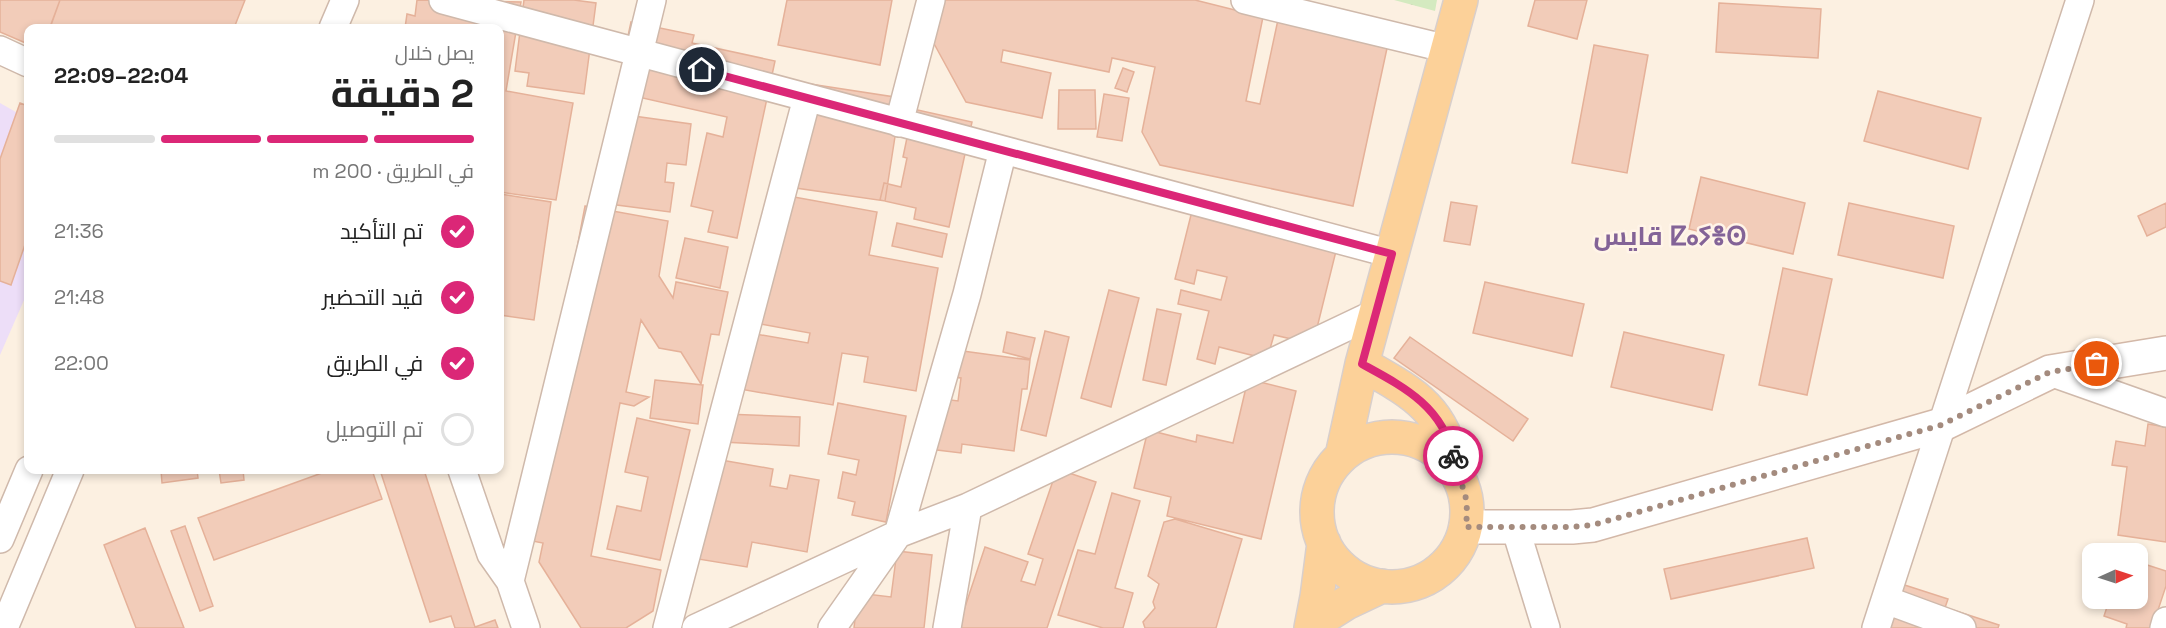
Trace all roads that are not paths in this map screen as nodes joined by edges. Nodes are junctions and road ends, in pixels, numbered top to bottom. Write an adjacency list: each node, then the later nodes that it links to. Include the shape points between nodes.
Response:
1 (345, 0): 9 (street)
2 (443, 0): 12 (street)
3 (652, 0): 12 (street)
4 (931, 0): 15 (street)
5 (1245, 0): 8 (street)
6 (1461, 0): 10 (main road)
7 (2080, 0): 23 (street)
8 (1294, 5): 10 (street)
9 (335, 24)
10 (1448, 49): 17 (main road)
11 (0, 50): 13 (street)
12 (639, 53): 14 (street); 35 (street)
13 (24, 61)
14 (807, 98): 15 (street); 42 (street)
15 (899, 123): 16 (street)
16 (1003, 150): 17 (street); 32 (street, via 967,294)
17 (1392, 254): 18 (main road)
18 (1376, 314): 20 (main road); 29 (street)
19 (2166, 353): 21 (main road)
20 (1362, 364): 24 (main road); 25 (main road, via 1423,402 1443,430)
21 (2050, 372): 22 (street); 23 (main road)
22 (2166, 413)
23 (1941, 425): 31 (main road, via 1593,525); 37 (street)
24 (1342, 456): 25 (main road, via 1358,445 1394,436 1430,447); 34 (main road, via 1330,470 1320,497 1319,525)
25 (1456, 473): 30 (main road, via 1464,490)
26 (27, 474): 33 (street)
27 (68, 474): 40 (street)
28 (463, 474): 35 (street, via 491,554)
29 (968, 507): 32 (street); 45 (street)
30 (1466, 527): 31 (main road); 36 (main road, via 1449,561 1435,573 1410,585)
31 (1515, 527): 46 (street)
32 (898, 534): 43 (street); 44 (street)
33 (0, 539)
34 (1324, 543): 36 (main road, via 1347,572); 39 (main road)
35 (510, 581): 41 (street)
36 (1382, 586): 39 (main road, via 1346,603)
37 (1886, 600): 47 (street); 48 (street)
38 (2166, 621): 49 (street)
39 (1318, 627)
40 (3, 628)
41 (526, 628)
42 (667, 628)
43 (696, 628)
44 (832, 628)
45 (947, 628)
46 (1546, 628)
47 (1876, 628)
48 (1962, 628)
49 (2164, 628)

